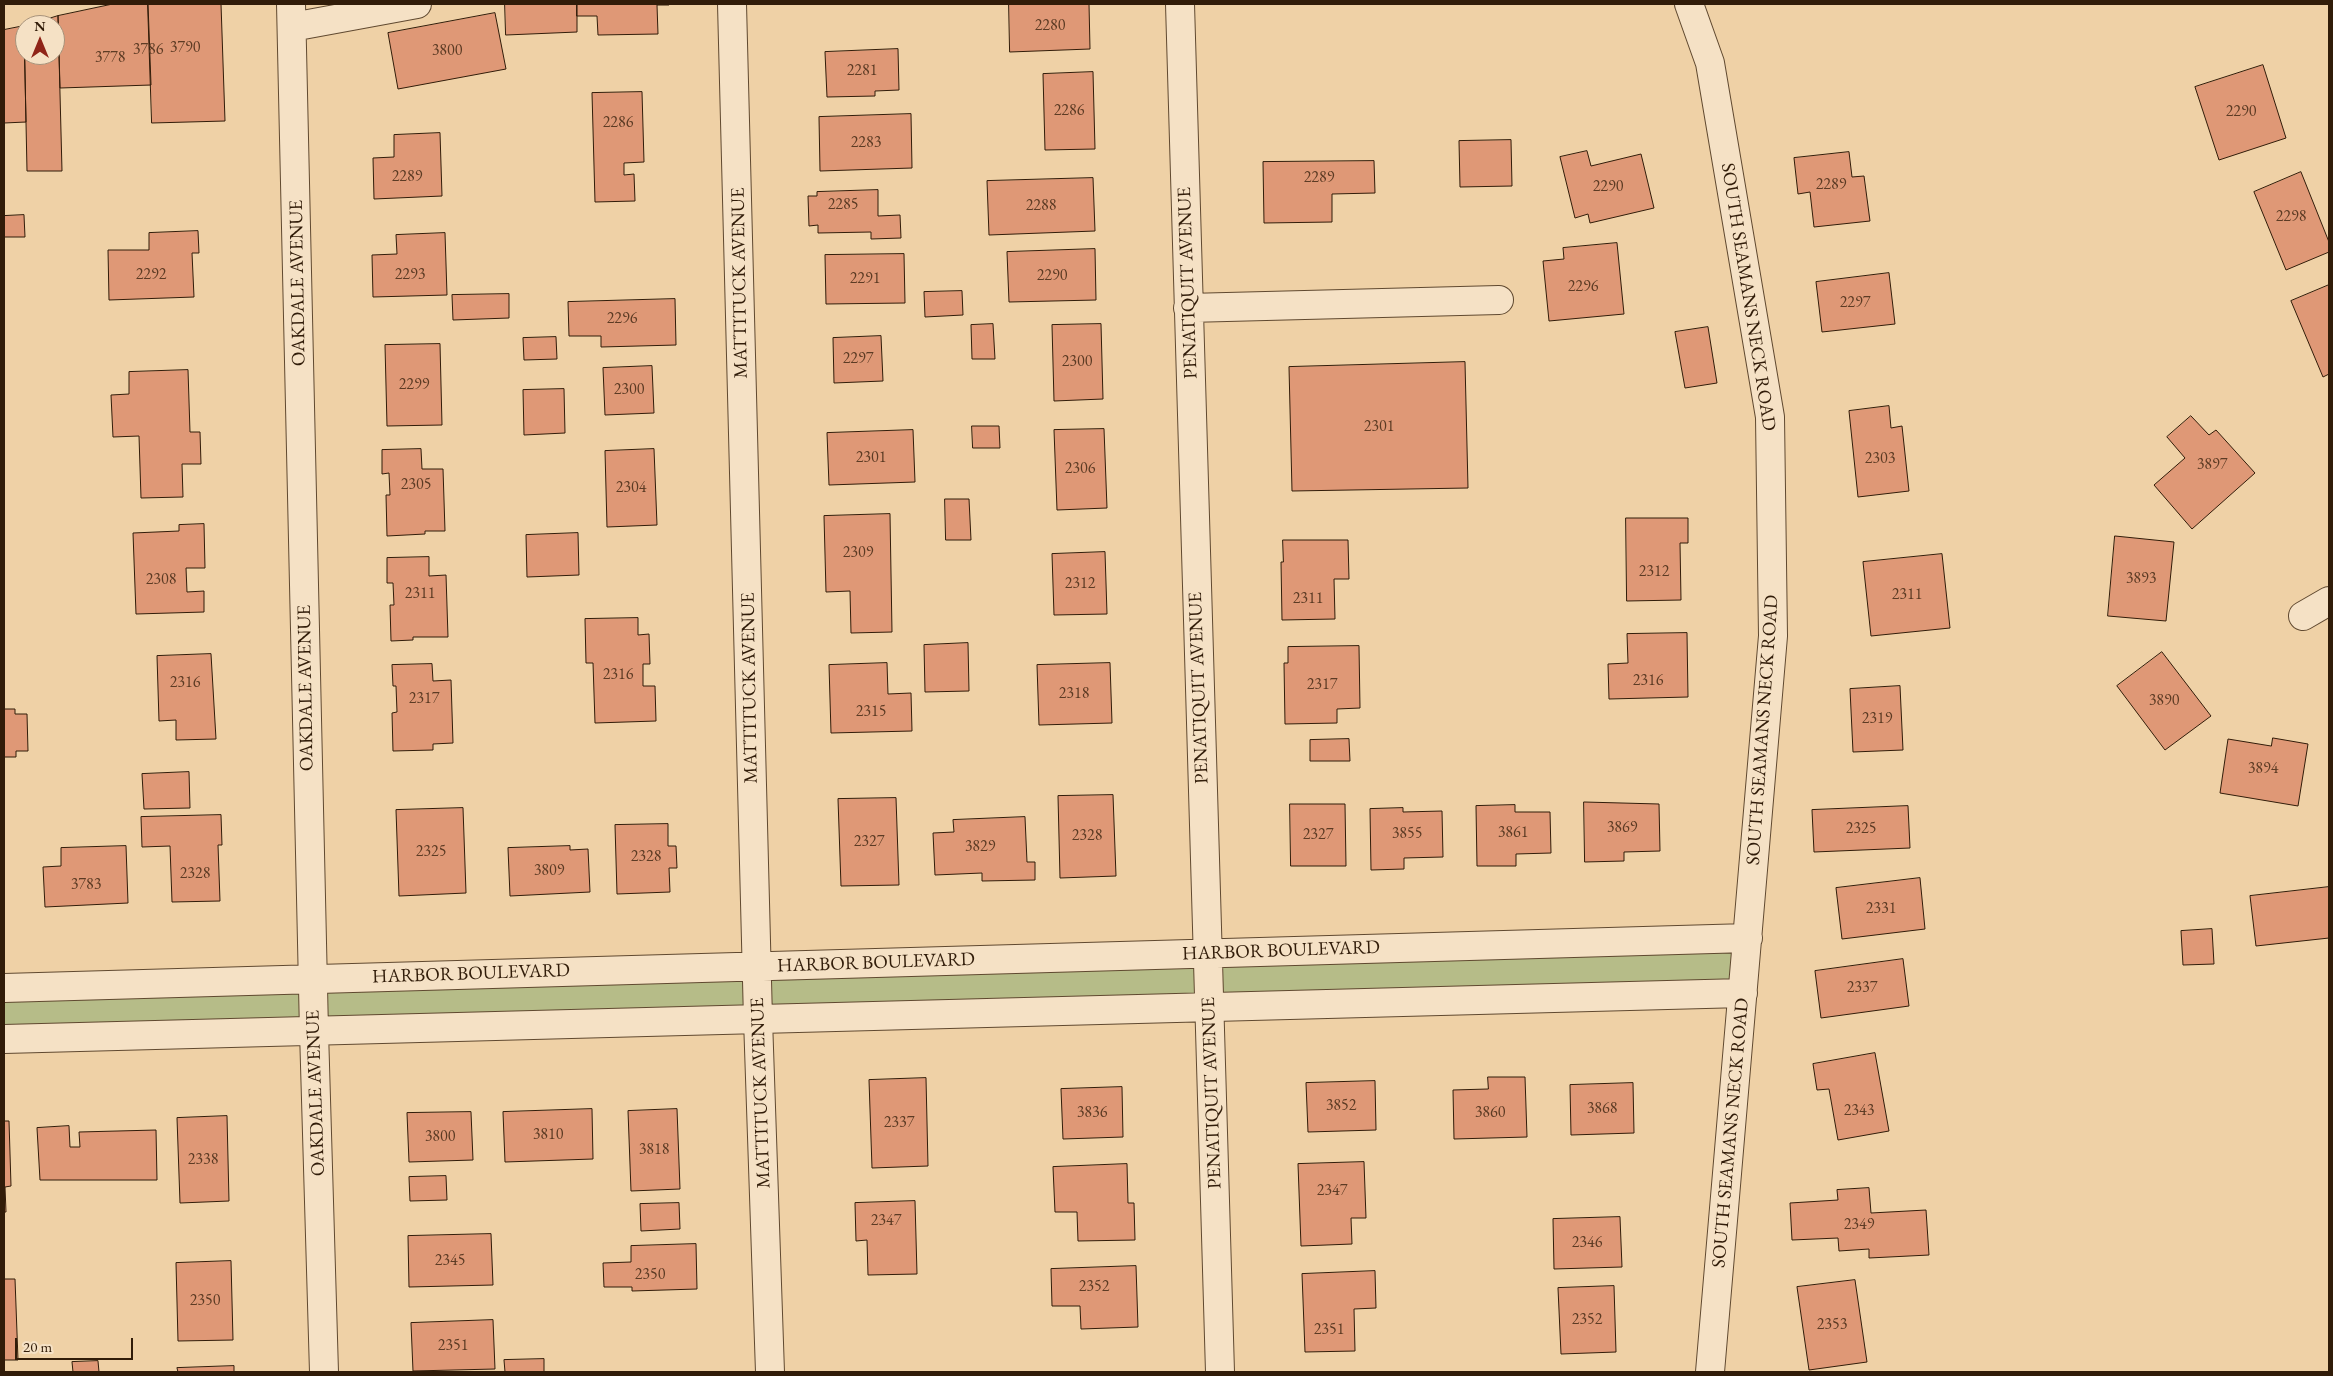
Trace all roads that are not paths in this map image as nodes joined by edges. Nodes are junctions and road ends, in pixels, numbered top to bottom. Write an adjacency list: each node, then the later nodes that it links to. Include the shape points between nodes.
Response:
1 (417, 4): 5 (street)
2 (732, 4): 12 (street, MATTITUCK AVENUE)
3 (1180, 4): 7 (street, PENATIQUIT AVENUE)
4 (1689, 4): 10 (street, SOUTH SEAMANS NECK ROAD, via 1710,63 1770,417 1773,636)
5 (292, 16): 13 (street, OAKDALE AVENUE)
6 (1499, 300): 7 (street)
7 (1188, 308): 11 (street, PENATIQUIT AVENUE)
8 (2329, 601): 9 (street)
9 (2303, 616)
10 (1748, 938): 11 (street, HARBOR BOULEVARD); 15 (street, SOUTH SEAMANS NECK ROAD)
11 (1207, 953): 12 (street, HARBOR BOULEVARD); 16 (street, PENATIQUIT AVENUE)
12 (757, 966): 13 (street, HARBOR BOULEVARD); 17 (street, MATTITUCK AVENUE)
13 (313, 979): 14 (street, HARBOR BOULEVARD); 18 (street, OAKDALE AVENUE)
14 (4, 988)
15 (1743, 993): 16 (street); 23 (street, SOUTH SEAMANS NECK ROAD)
16 (1209, 1007): 17 (street); 22 (street, PENATIQUIT AVENUE)
17 (758, 1020): 18 (street); 21 (street, MATTITUCK AVENUE)
18 (314, 1031): 19 (street); 20 (street, OAKDALE AVENUE)
19 (4, 1039)
20 (324, 1372)
21 (770, 1372)
22 (1220, 1372)
23 (1710, 1372)

